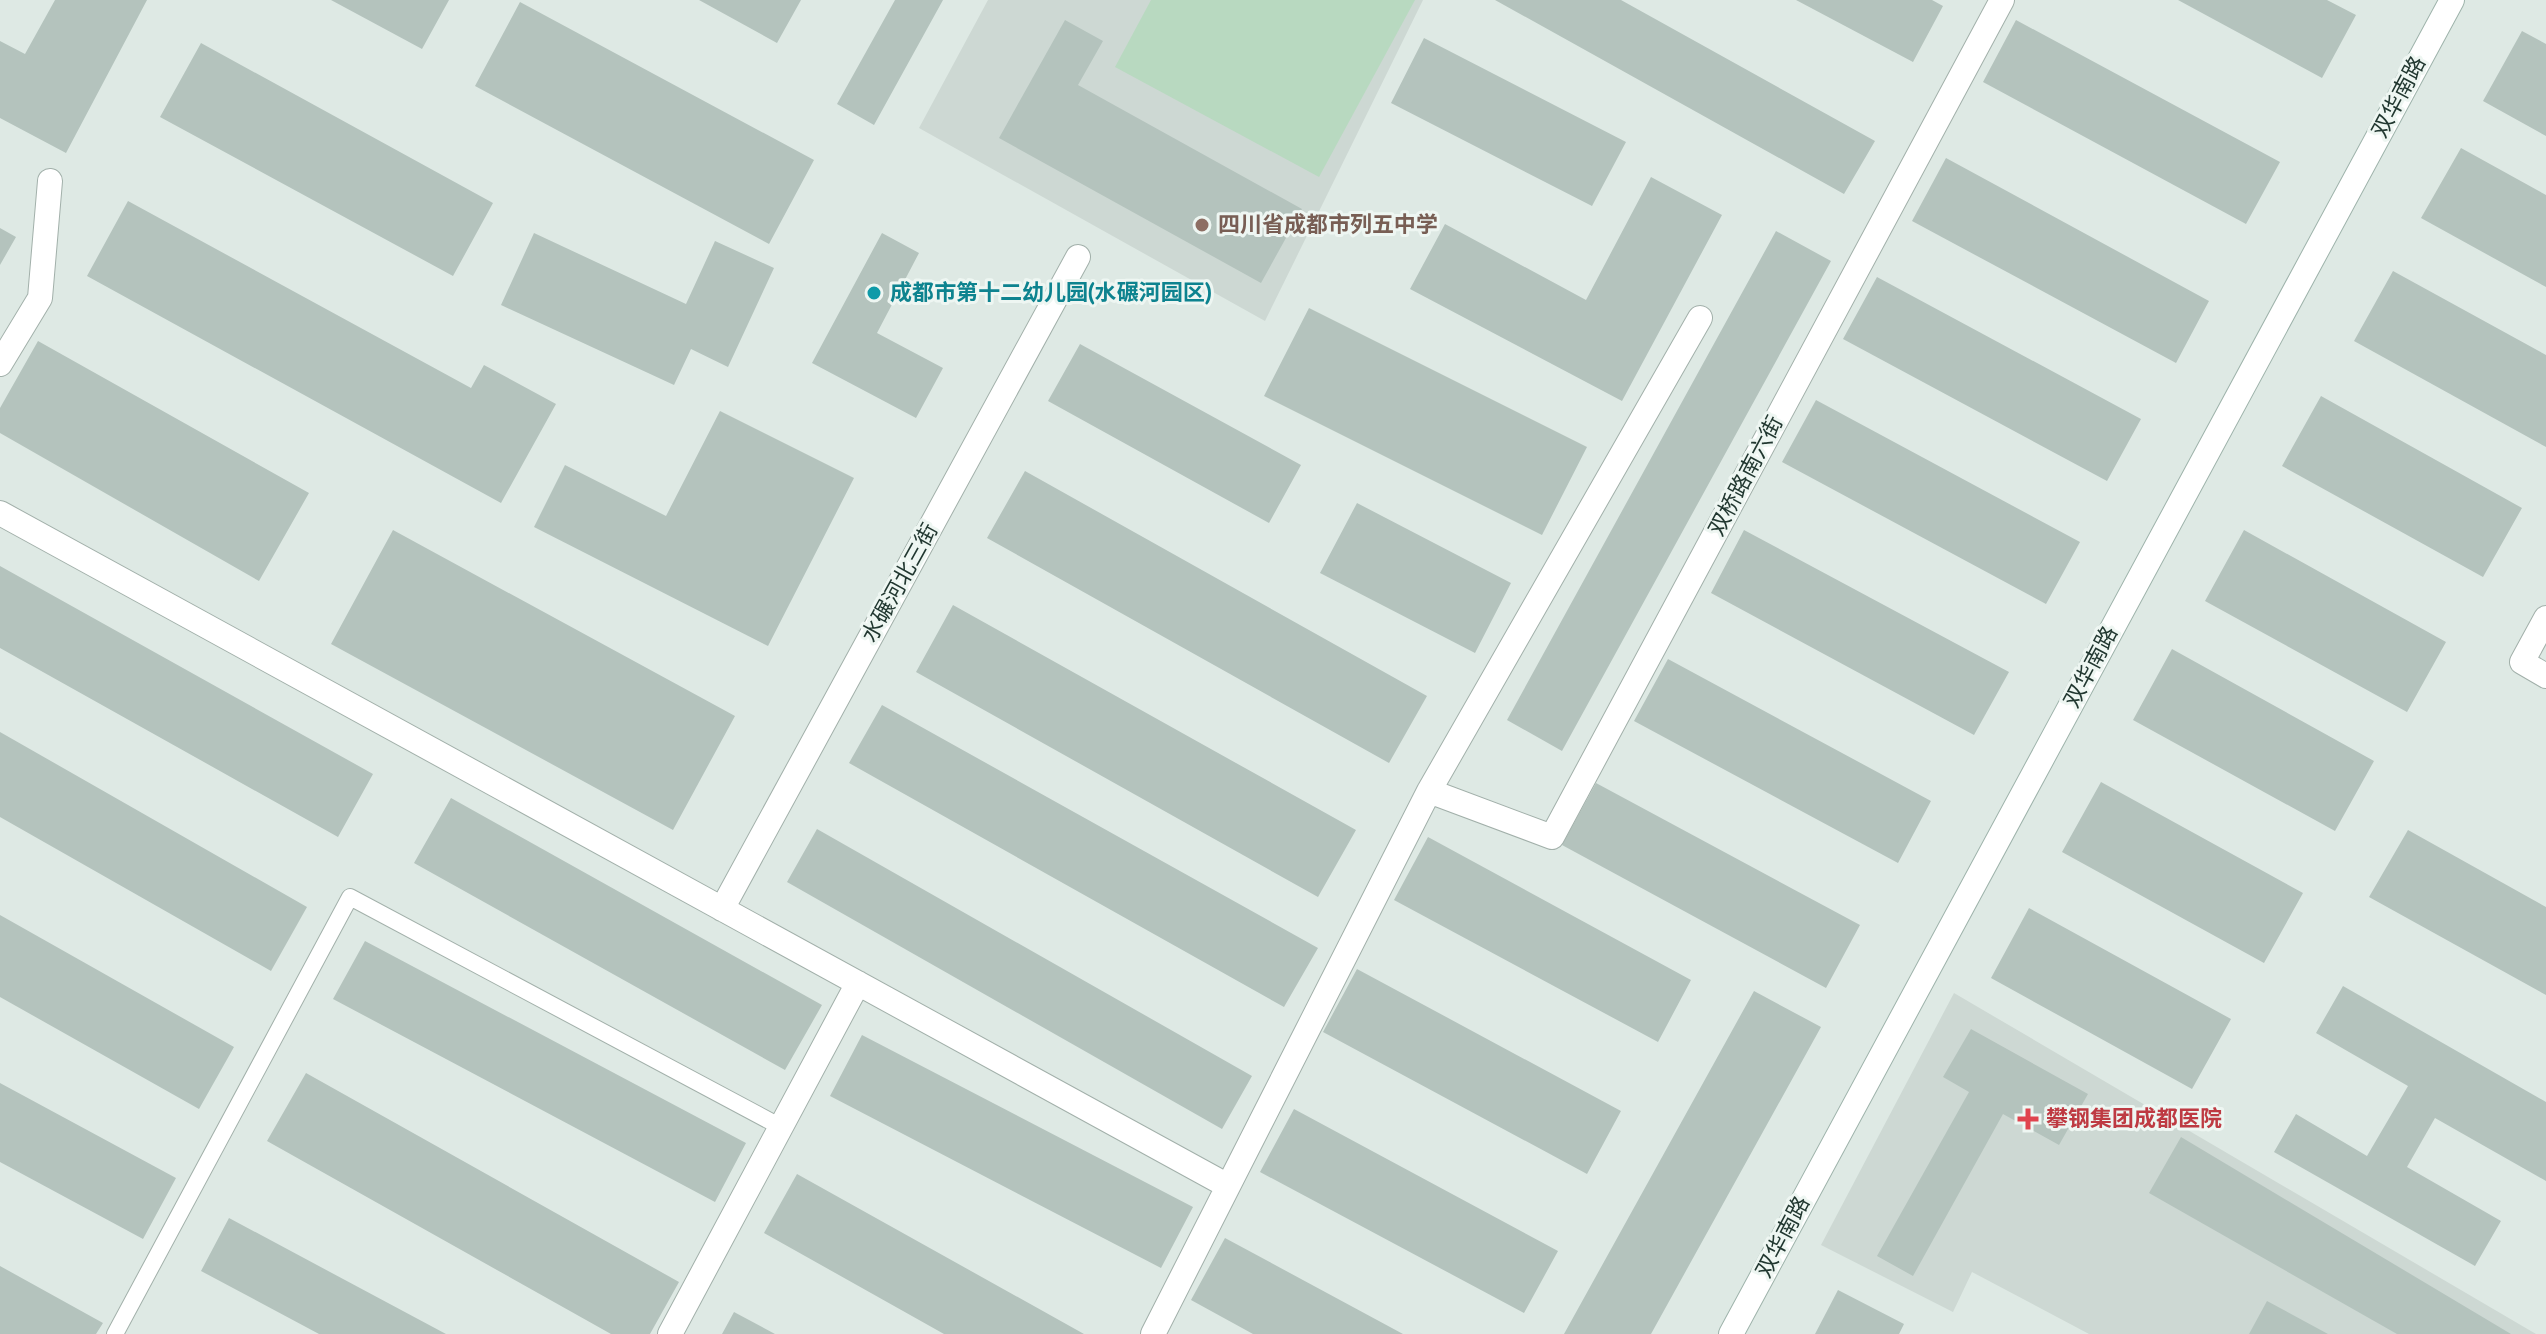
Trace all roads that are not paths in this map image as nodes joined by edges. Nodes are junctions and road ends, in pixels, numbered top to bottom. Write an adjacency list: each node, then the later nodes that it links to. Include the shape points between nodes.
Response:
1 (2002, 0): 10 (street, 双桥路南六街, via 1552,837)
2 (2452, 0): 18 (street, 双华南路)
3 (50, 181): 6 (street, via 40,298)
4 (1078, 257): 11 (street, 水碾河北三街)
5 (1700, 318): 10 (street)
6 (0, 364)
7 (0, 513): 11 (street)
8 (2546, 618): 9 (street, via 2522,662)
9 (2546, 676)
10 (1429, 791): 14 (street)
11 (722, 909): 12 (street)
12 (858, 983): 13 (street); 14 (street)
13 (781, 1127): 15 (lane, via 350,897); 16 (street)
14 (1228, 1186): 17 (street)
15 (115, 1334)
16 (670, 1334)
17 (1153, 1334)
18 (1731, 1334)

